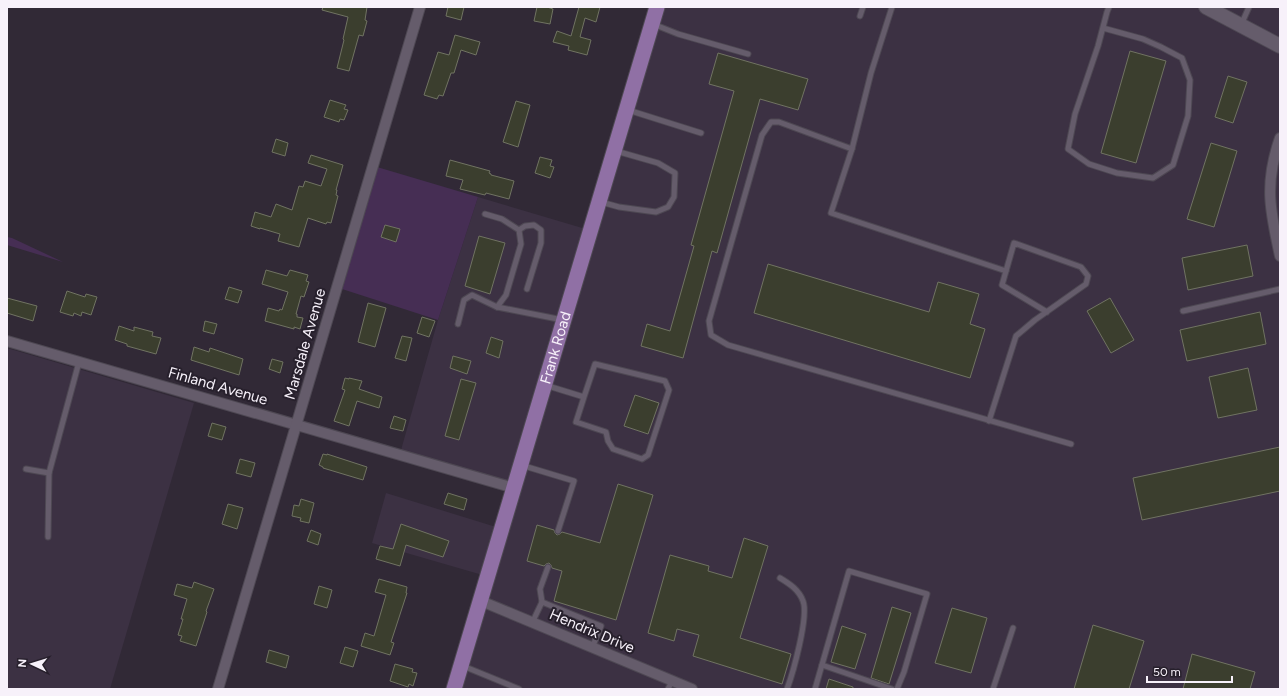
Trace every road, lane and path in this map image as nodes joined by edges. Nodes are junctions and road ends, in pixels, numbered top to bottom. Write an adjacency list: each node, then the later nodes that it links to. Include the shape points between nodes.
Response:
1 (420, 7): 36 (street, Marsdale Avenue)
2 (657, 7): 9 (main road, Frank Road)
3 (863, 7): 8 (lane)
4 (892, 7): 17 (lane, via 871,73)
5 (1109, 7): 11 (lane)
6 (1206, 7): 10 (main road)
7 (1249, 7): 10 (lane)
8 (860, 16)
9 (652, 24): 13 (lane); 14 (main road, Frank Road)
10 (1241, 25): 12 (main road)
11 (1103, 28): 11 (lane, via 1075,114 1068,149 1089,164 1117,173 1153,178 1173,165 1188,116 1190,80 1182,58 1143,39)
12 (1280, 46)
13 (748, 54)
14 (627, 109): 15 (lane); 18 (main road, Frank Road)
15 (702, 133)
16 (1280, 138): 22 (street, via 1271,174 1270,197)
17 (852, 149): 23 (lane, via 831,213); 35 (lane, via 779,122 771,122 762,135 709,321 711,335 728,345)
18 (615, 151): 19 (main road, Frank Road); 19 (lane, via 658,162 675,173 674,197 668,207 656,212)
19 (600, 202): 29 (main road, Frank Road)
20 (485, 214): 21 (lane, via 502,219)
21 (519, 230): 24 (lane, via 534,225 541,230 541,243); 26 (lane, via 521,244 506,295)
22 (1280, 256)
23 (1006, 271): 27 (lane, via 1002,285); 27 (lane, via 1014,243 1081,267 1088,276 1086,284)
24 (527, 289)
25 (1280, 289): 28 (lane)
26 (497, 307): 29 (lane); 30 (lane, via 472,295 464,300)
27 (1047, 312): 35 (lane, via 1016,336)
28 (1184, 312)
29 (564, 321): 33 (main road, Frank Road)
30 (458, 324)
31 (7, 341): 32 (street, Finland Avenue)
32 (79, 362): 36 (street, Finland Avenue); 40 (lane)
33 (544, 385): 34 (lane); 38 (main road, Frank Road)
34 (584, 397): 34 (lane, via 576,422 606,432 608,441 614,449 642,459 648,455 668,390 665,381 595,364)
35 (989, 421): 37 (lane)
36 (296, 425): 41 (street, Finland Avenue); 54 (street, Marsdale Avenue)
37 (1070, 444)
38 (520, 465): 41 (main road, Frank Road); 42 (lane, via 574,481)
39 (26, 469): 40 (lane)
40 (49, 473): 43 (lane)
41 (514, 488): 46 (main road, Frank Road)
42 (558, 531)
43 (48, 537)
44 (548, 567): 47 (lane, via 540,589)
45 (780, 578): 58 (lane, via 795,588 804,602 801,638)
46 (481, 601): 48 (street, Hendrix Drive); 52 (main road, Frank Road)
47 (542, 602): 48 (lane); 50 (lane, via 601,626)
48 (532, 623): 50 (street, Hendrix Drive)
49 (1013, 628): 62 (lane)
50 (592, 648): 53 (street, Hendrix Drive)
51 (822, 665): 59 (lane); 60 (lane); 61 (lane, via 849,571 927,594)
52 (462, 666): 55 (main road, Frank Road); 56 (lane)
53 (670, 685): 57 (street, Hendrix Drive)
54 (218, 689)
55 (454, 689)
56 (519, 689)
57 (692, 689)
58 (787, 689)
59 (815, 689)
60 (892, 689)
61 (897, 689)
62 (993, 689)

